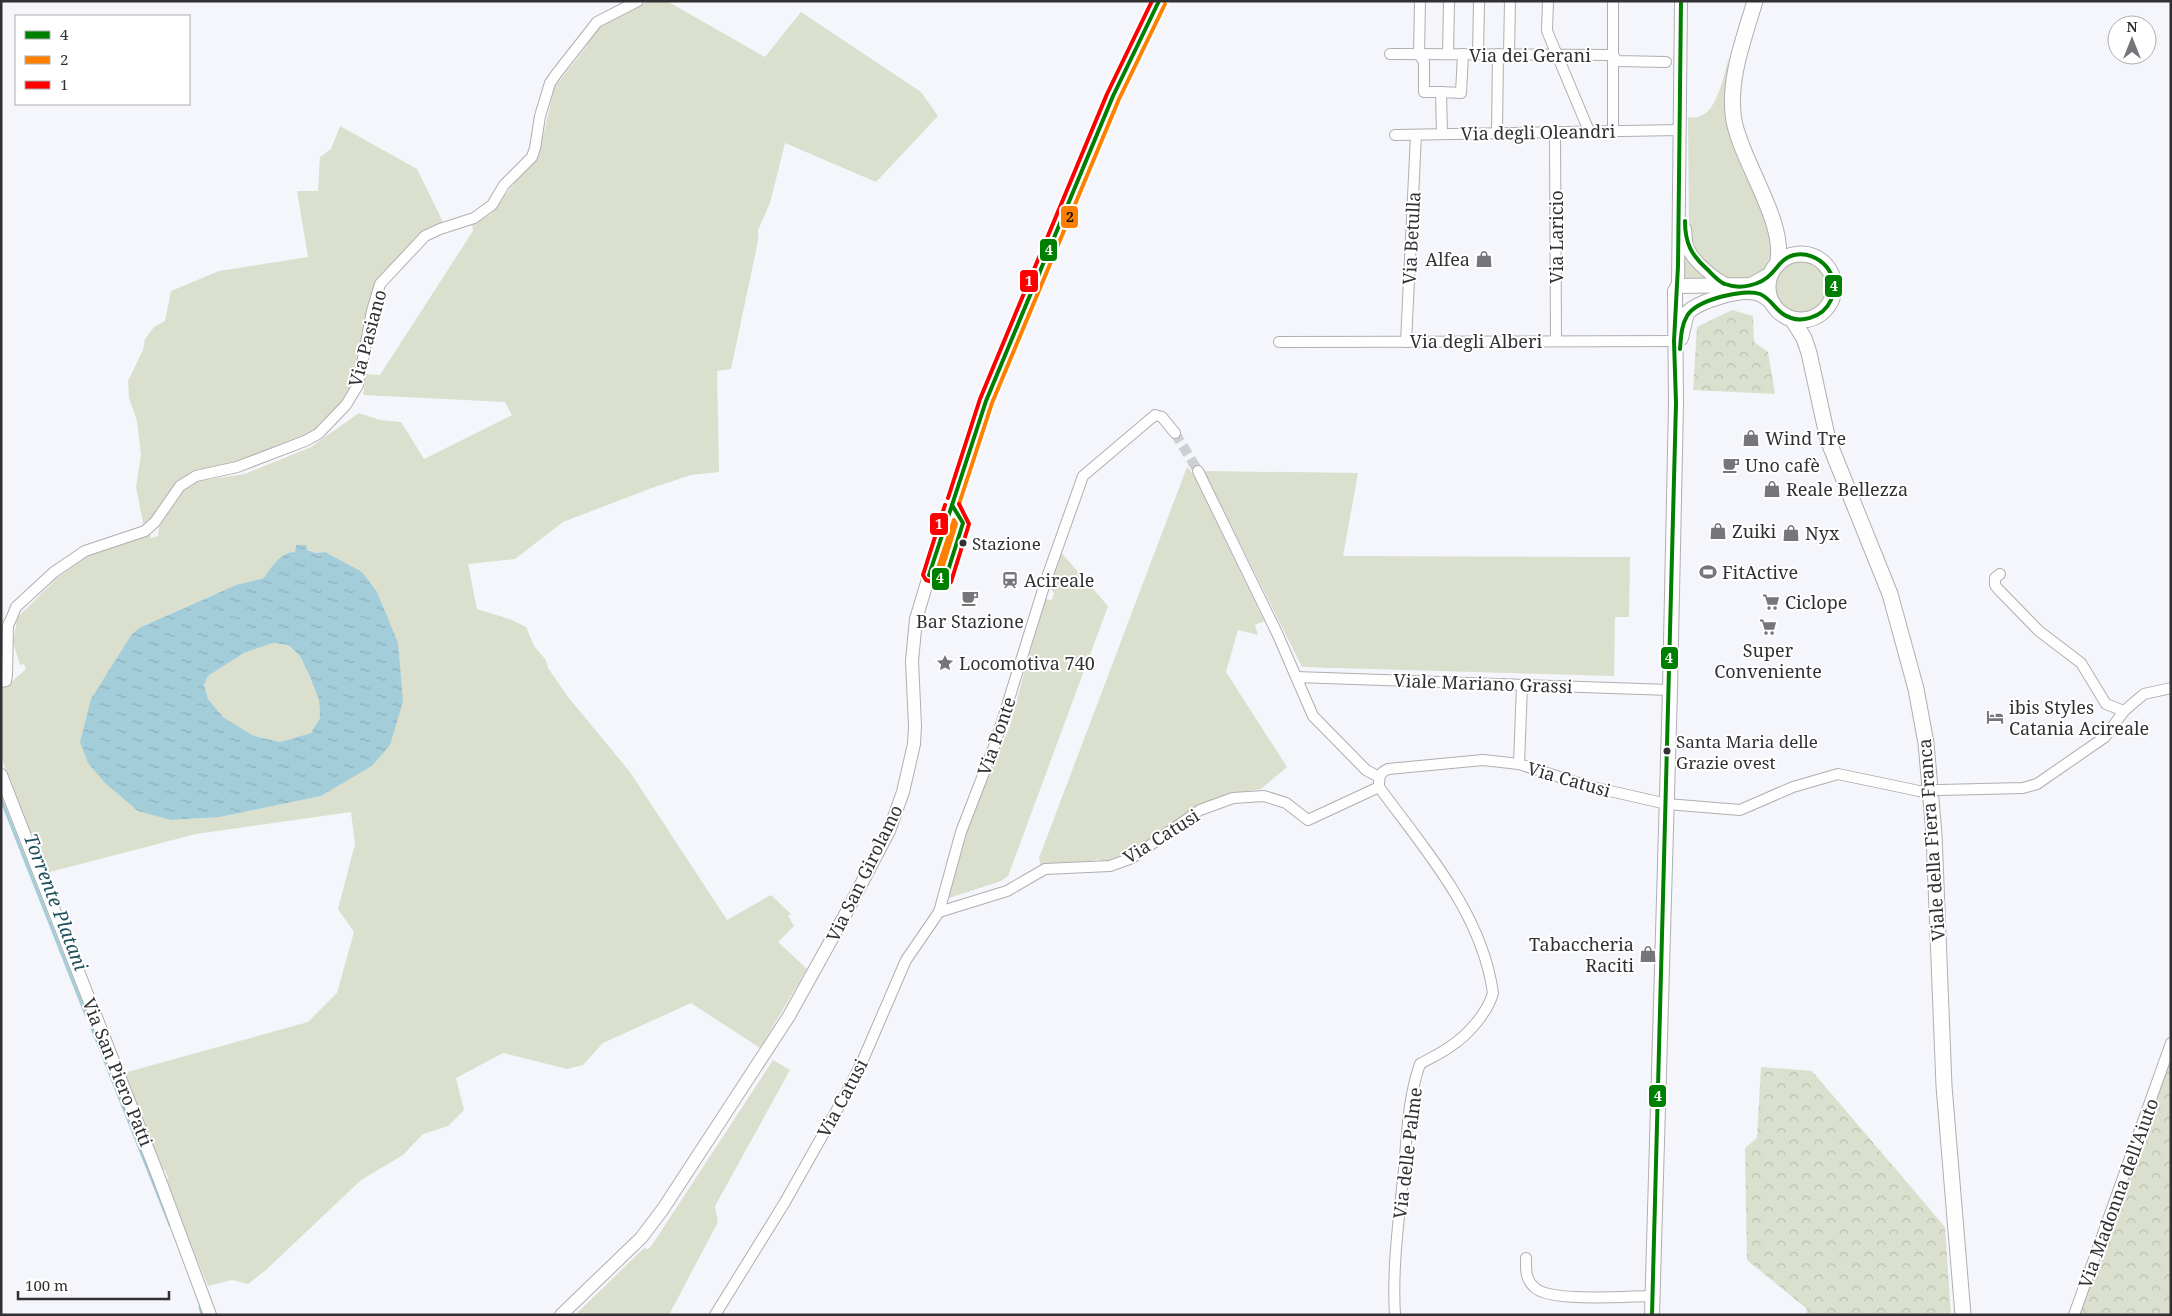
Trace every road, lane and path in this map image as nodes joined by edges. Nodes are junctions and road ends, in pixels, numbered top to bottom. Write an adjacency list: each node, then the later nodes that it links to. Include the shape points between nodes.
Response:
1 (638, 1): 49 (street, Via Pasiano, via 597,22 557,73 550,83 540,116 532,157 504,185 492,205 474,218 425,236 380,284 358,384 346,405 318,434 305,441 237,467 196,476 180,486 145,531 85,551 54,572 16,607 8,625 7,676 6,681)
2 (1159, 1): 45 (street, Via San Girolamo, via 1105,114 986,401)
3 (1420, 1): 12 (street)
4 (1449, 1): 13 (street)
5 (1478, 1): 15 (street)
6 (1510, 1): 17 (street)
7 (1548, 1): 18 (street, via 1547,31)
8 (1613, 1): 19 (street)
9 (1680, 1): 25 (street)
10 (1755, 1): 30 (main road, via 1734,82 1734,120 1741,147)
11 (1390, 54): 12 (street, Via dei Gerani)
12 (1419, 54): 13 (street, Via dei Gerani); 21 (street, via 1424,62 1424,92)
13 (1448, 54): 14 (street, Via dei Gerani)
14 (1463, 54): 15 (street, Via dei Gerani); 21 (street, via 1461,93)
15 (1478, 54): 16 (street, Via dei Gerani)
16 (1498, 54): 17 (street, Via dei Gerani); 26 (street)
17 (1509, 54): 18 (street, Via dei Gerani)
18 (1557, 54): 19 (street, Via dei Gerani); 22 (street)
19 (1613, 55): 20 (street, Via dei Gerani, via 1617,61); 23 (street)
20 (1666, 62)
21 (1441, 92): 27 (street)
22 (1589, 131): 23 (street, Via degli Oleandri); 24 (street, Via degli Oleandri)
23 (1613, 131): 25 (street, Via degli Oleandri)
24 (1555, 132): 26 (street, Via degli Oleandri); 38 (street, Via Laricio)
25 (1680, 132): 33 (street); 34 (street, via 1684,153 1688,248)
26 (1497, 133): 27 (street, Via degli Oleandri)
27 (1442, 134): 29 (street, Via degli Oleandri)
28 (1396, 135): 29 (street, Via degli Oleandri)
29 (1416, 135): 41 (street, Via Betulla)
30 (1770, 214): 31 (main road, via 1786,240); 32 (main road, via 1779,242)
31 (1803, 254): 32 (main road, via 1794,255); 36 (main road, via 1821,260 1832,275 1834,293 1831,302)
32 (1774, 270): 34 (main road, via 1752,285); 35 (main road, via 1769,294)
33 (1678, 286): 34 (main road, via 1687,292); 39 (main road)
34 (1725, 291): 35 (main road, via 1756,292); 39 (main road, via 1692,308 1684,320)
35 (1773, 303): 37 (main road)
36 (1818, 316): 37 (main road); 42 (main road, via 1810,336)
37 (1792, 319): 42 (main road)
38 (1556, 341): 39 (street, Via degli Alberi); 41 (street, Via degli Alberi)
39 (1678, 341): 52 (main road)
40 (1279, 342): 41 (street, Via degli Alberi)
41 (1406, 342)
42 (1809, 353): 67 (main road, Viale della Fiera Franca, via 1828,440 1890,594 1916,689 1926,743 1934,834 1944,1086)
43 (1175, 433): 58 (street, Via Ponte, via 1162,416 1155,415 1083,476 1046,580 995,744 962,832)
44 (1198, 471): 48 (street)
45 (951, 503): 47 (street, Via San Girolamo); 47 (street, via 963,523 945,580)
46 (2000, 574): 53 (street, via 1995,578 1998,589 2039,631 2080,663 2106,704)
47 (929, 575): 63 (street, Via San Girolamo, via 913,639 914,744 907,778 889,831 789,1016 664,1209 641,1238)
48 (1296, 678): 50 (street, Viale Mariano Grassi); 56 (street, via 1313,716)
49 (1, 682)
50 (1522, 685): 52 (street, Viale Mariano Grassi); 54 (street)
51 (2171, 688): 53 (street, Via Catusi, via 2144,694)
52 (1670, 690): 57 (main road)
53 (2124, 711): 57 (street, Via Catusi, bridge, via 2105,737 2046,780 2023,788 1919,791 1838,774 1793,787 1740,810)
54 (1519, 764): 56 (street, Via Catusi, via 1483,760 1388,769 1381,772); 57 (street, Via Catusi, via 1588,786)
55 (1, 775): 62 (street, Via San Piero Patti)
56 (1379, 782): 58 (street, Via Catusi, via 1308,820 1286,803 1264,796 1233,798 1200,810 1132,858 1110,866 1045,869 1007,890); 65 (street, Via delle Palme, via 1461,903 1481,944 1493,993 1470,1029 1452,1045 1420,1064 1417,1072 1409,1114 1397,1239)
57 (1667, 804): 61 (main road)
58 (939, 912): 64 (street, Via Catusi, via 906,960 843,1099 785,1202)
59 (2171, 1044): 68 (street, Via Madonna dell'Aiuto)
60 (1526, 1258): 61 (street, via 1526,1274 1542,1293)
61 (1653, 1296): 66 (main road)
62 (210, 1315)
63 (561, 1315)
64 (715, 1315)
65 (1395, 1315)
66 (1652, 1315)
67 (1963, 1315)
68 (2074, 1315)

